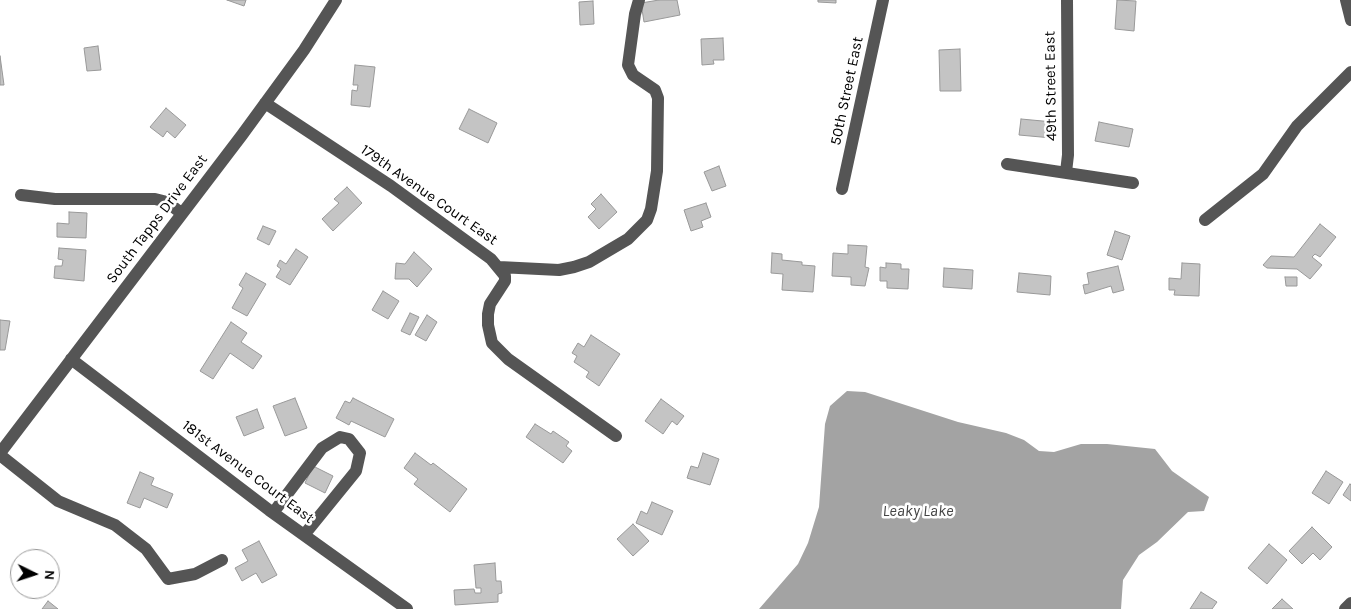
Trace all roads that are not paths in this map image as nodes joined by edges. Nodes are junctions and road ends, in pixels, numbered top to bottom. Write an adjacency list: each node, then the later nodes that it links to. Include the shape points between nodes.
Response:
1 (336, 0): 8 (street, South Tapps Drive East)
2 (639, 0): 16 (street, via 628,65 633,75 655,90 658,98 657,171 647,220 628,239 574,267 543,270)
3 (883, 0): 12 (street, 50th Street East)
4 (1066, 0): 10 (street, 49th Street East)
5 (1346, 0): 6 (street)
6 (1351, 20)
7 (1351, 72): 15 (street, via 1297,126 1263,174)
8 (265, 103): 14 (street, South Tapps Drive East); 16 (street, 179th Avenue Court East, via 450,228)
9 (1007, 164): 10 (street)
10 (1066, 172): 11 (street)
11 (1133, 183)
12 (842, 189)
13 (21, 195): 14 (street, via 55,199 155,199 167,202)
14 (181, 213): 17 (street, South Tapps Drive East)
15 (1205, 220)
16 (499, 267): 18 (street, 179th Avenue Court East, via 505,281 490,304 488,325 492,343 508,359)
17 (71, 359): 19 (street, South Tapps Drive East); 20 (street, 181st Avenue Court East)
18 (616, 436)
19 (0, 454): 22 (street, via 58,501 116,525 146,549 168,579 195,574)
20 (273, 513): 21 (street, 181st Avenue Court East); 21 (street, via 322,448 340,437 349,439 360,453 356,471)
21 (304, 535): 24 (street, 181st Avenue Court East)
22 (222, 560)
23 (1351, 603): 25 (street)
24 (407, 609)
25 (1346, 609)

